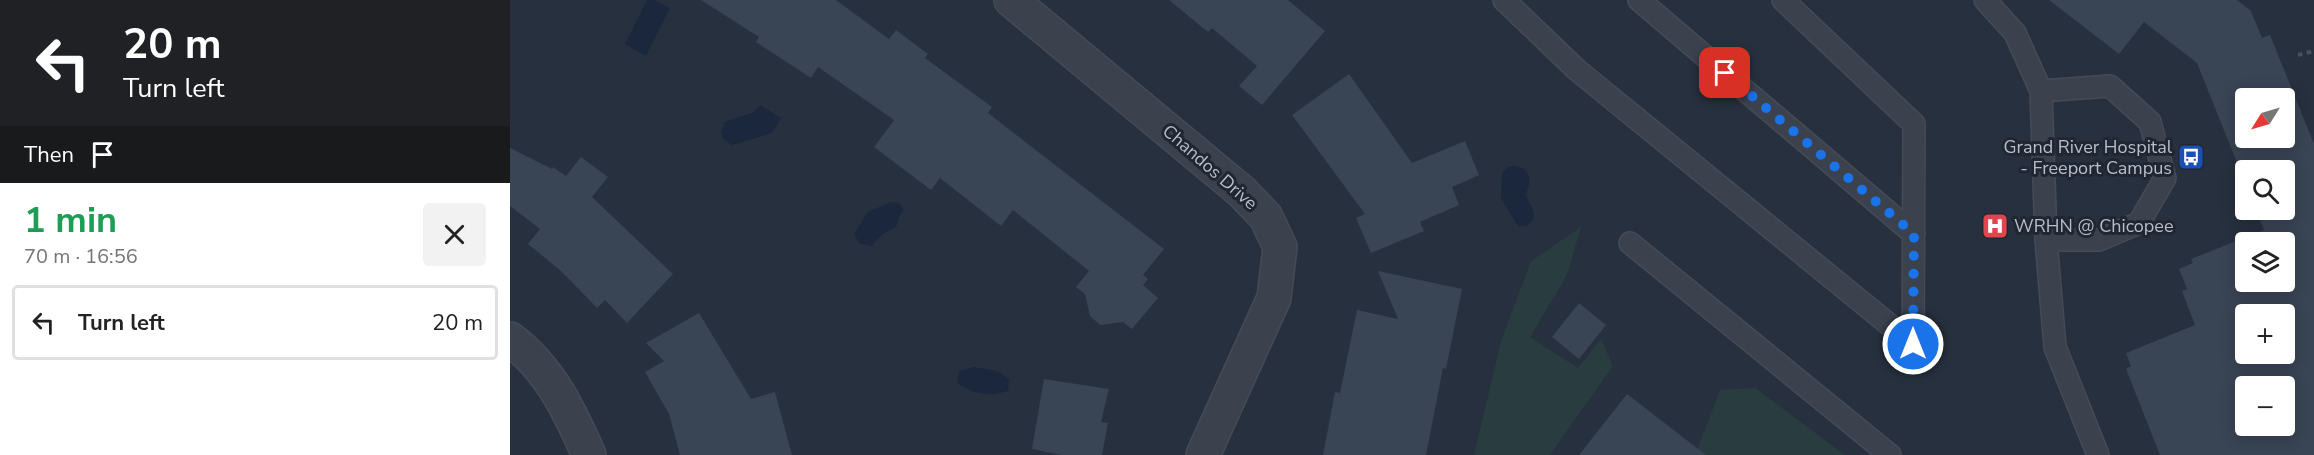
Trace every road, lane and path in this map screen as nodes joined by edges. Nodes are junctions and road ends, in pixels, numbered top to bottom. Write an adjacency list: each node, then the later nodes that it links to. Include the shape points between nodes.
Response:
1 (1011, 0): 14 (street, Chandos Drive, via 1241,191 1266,217 1280,247 1275,298)
2 (1504, 0): 9 (lane, via 1577,70 1913,344)
3 (1639, 0): 9 (lane)
4 (1783, 0): 9 (lane, via 1914,124)
5 (1985, 0): 8 (lane, via 2015,33)
6 (2314, 51): 7 (path)
7 (2298, 56)
8 (2041, 91): 10 (lane); 10 (lane, via 2110,86 2150,122 2165,178 2139,223 2099,240)
9 (1914, 234)
10 (2046, 240): 16 (lane, via 2055,347)
11 (1630, 243): 15 (lane)
12 (510, 339): 13 (street, via 529,353 568,406)
13 (589, 455)
14 (1203, 455)
15 (1890, 455)
16 (2098, 455)

